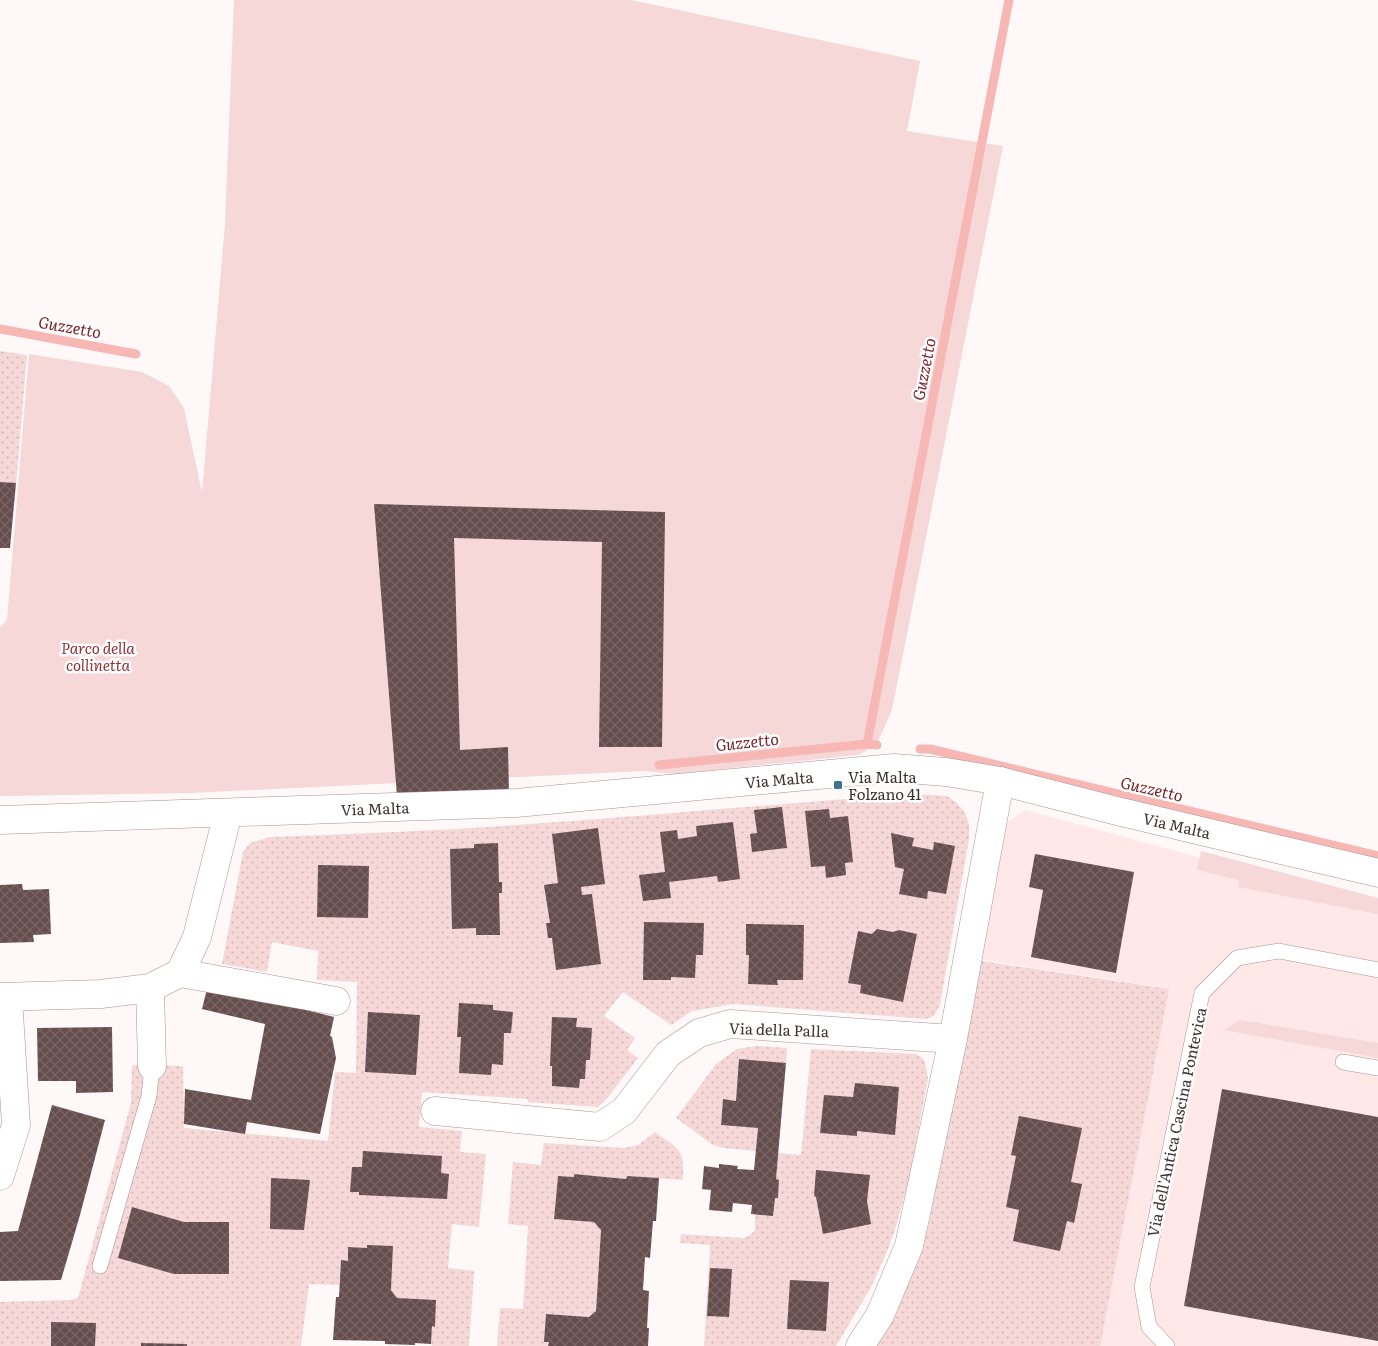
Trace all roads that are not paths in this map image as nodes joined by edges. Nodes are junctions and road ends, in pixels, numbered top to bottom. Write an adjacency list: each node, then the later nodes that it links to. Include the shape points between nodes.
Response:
1 (1000, 782): 2 (street, Via Malta, via 946,772 894,768 516,803); 4 (street, Via Malta); 10 (street)
2 (228, 813): 3 (street, Via Malta); 6 (street, via 197,936)
3 (0, 820)
4 (1378, 873)
5 (1378, 970): 18 (lane, Via dell'Antica Cascina Pontevica, via 1279,951 1237,958 1202,993 1142,1287 1149,1328)
6 (180, 972): 7 (street); 9 (street)
7 (150, 988): 8 (street, via 101,994); 12 (street)
8 (4, 997): 15 (street, via 16,1126)
9 (336, 1002)
10 (953, 1039): 14 (street, Via della Palla, via 730,1024 699,1033 668,1054 624,1111 600,1127); 17 (street, via 908,1246 880,1316)
11 (1343, 1062): 13 (lane)
12 (152, 1066): 16 (lane, via 149,1096)
13 (1378, 1068)
14 (435, 1111)
15 (0, 1176)
16 (100, 1266)
17 (860, 1346)
18 (1167, 1346)

